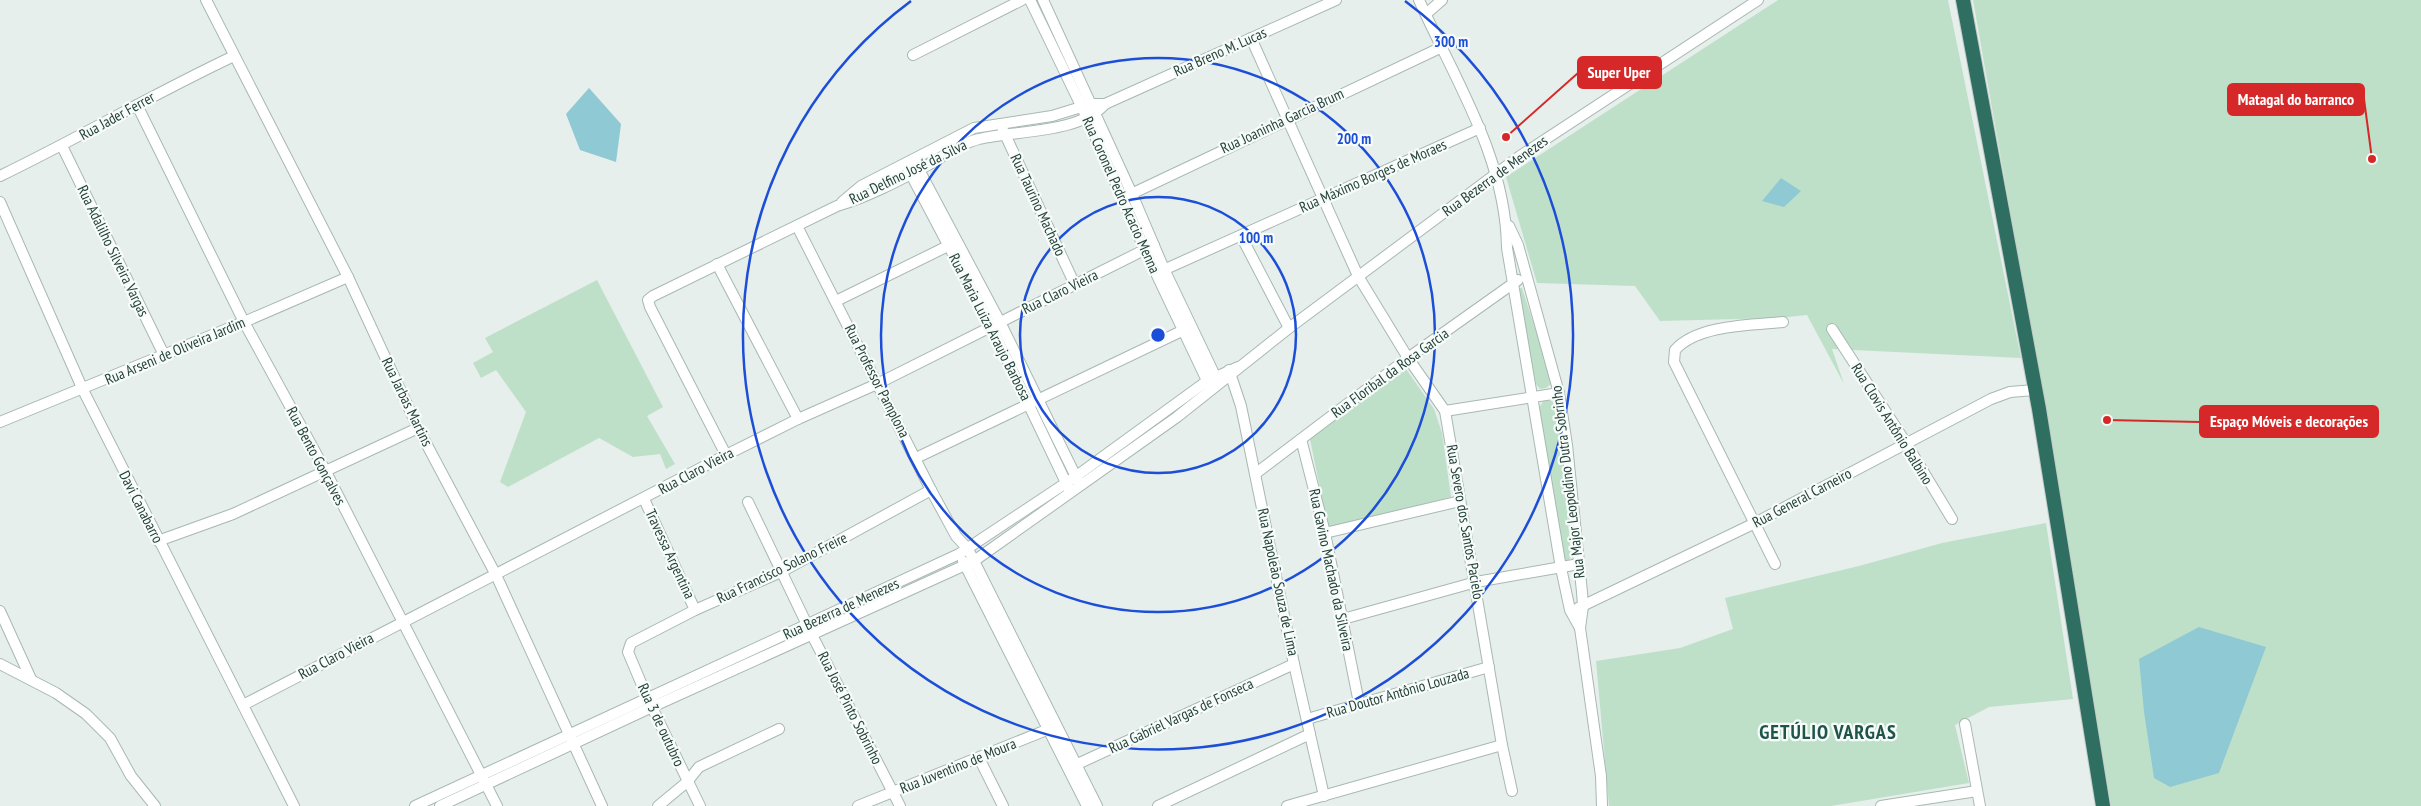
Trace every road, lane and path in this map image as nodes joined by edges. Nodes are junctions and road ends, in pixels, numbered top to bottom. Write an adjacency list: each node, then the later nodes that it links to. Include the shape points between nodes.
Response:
1 (206, 0): 14 (street, Rua Jarbas Martins)
2 (1022, 0): 13 (street)
3 (1030, 0): 15 (street, Rua Coronel Pedro Acacio Menna)
4 (1043, 0): 15 (street, Rua Coronel Pedro Acacio Menna)
5 (1336, 0): 11 (street, Rua Breno M. Lucas)
6 (1419, 0): 10 (street, Rua Major Leopoldino Dutra Sobrinho)
7 (1442, 0): 10 (street)
8 (1758, 0): 25 (street, Rua Bezerra de Menezes)
9 (1963, 0): 58 (highway)
10 (1426, 14): 12 (street, Rua Major Leopoldino Dutra Sobrinho)
11 (1251, 38): 17 (street, Rua Breno M. Lucas); 19 (street, Rua Severo dos Santos Pacielo)
12 (1442, 47): 19 (street, Rua Joaninha Garcia Brum); 21 (street, Rua Major Leopoldino Dutra Sobrinho)
13 (912, 55)
14 (234, 56): 16 (street, Rua Jader Ferrer); 41 (street, Rua Jarbas Martins)
15 (1064, 57): 17 (street, Rua Coronel Pedro Acacio Menna)
16 (137, 105): 23 (street, Rua Jader Ferrer); 46 (street, Rua Bento Gonçalves)
17 (1089, 111): 18 (street, Rua Delfino José da Silva); 20 (street, Rua Delfino José da Silva); 27 (street, Rua Coronel Pedro Acacio Menna)
18 (1052, 116): 20 (street); 22 (street, Rua Delfino José da Silva)
19 (1288, 118): 27 (street, Rua Joaninha Garcia Brum); 28 (street, Rua Severo dos Santos Pacielo)
20 (1055, 127): 22 (street, Rua Delfino José da Silva)
21 (1480, 128): 25 (street, Rua Major Leopoldino Dutra Sobrinho); 28 (street, Rua Máximo Borges de Moraes)
22 (1003, 130): 24 (street, Rua Delfino José da Silva); 44 (street, Rua Taurino Machado)
23 (62, 146): 26 (street, Rua Jader Ferrer); 52 (street, Rua Adalilho Silveira Vargas)
24 (912, 167): 30 (street, Rua Maria Luiza Araujo Barbosa); 32 (street, Rua Delfino José da Silva, via 851,202)
25 (1496, 174): 31 (street, Rua Major Leopoldino Dutra Sobrinho); 40 (street, Rua Bezerra de Menezes)
26 (0, 176)
27 (1128, 196): 36 (street, Rua Coronel Pedro Acacio Menna)
28 (1324, 198): 33 (street, Rua Máximo Borges de Moraes); 40 (street, Rua Severo dos Santos Pacielo)
29 (0, 202): 57 (street, Davi Canabarro)
30 (934, 208): 34 (street, Rua Maria Luiza Araujo Barbosa); 35 (street, Rua Maria Luiza Araujo Barbosa)
31 (1507, 223): 39 (street, Rua Major Leopoldino Dutra Sobrinho); 43 (street, Rua Major Leopoldino Dutra Sobrinho, via 1507,248)
32 (797, 226): 37 (street, Rua Delfino José da Silva); 45 (street, Rua Professor Pamplona)
33 (1241, 236): 38 (street, Rua Máximo Borges de Moraes); 49 (street)
34 (958, 242): 35 (street); 42 (street, Rua Maria Luiza Araujo Barbosa)
35 (948, 247): 42 (street, Rua Maria Luiza Araujo Barbosa); 45 (street)
36 (1149, 247): 38 (street, Rua Coronel Pedro Acacio Menna); 44 (street, Rua Claro Vieira)
37 (717, 264): 63 (street); 70 (street, Rua Delfino José da Silva, via 648,300)
38 (1160, 271): 50 (street, Rua Coronel Pedro Acacio Menna)
39 (1527, 274): 43 (street, Rua Floribal da Rosa Garcia); 59 (street, Rua Major Leopoldino Dutra Sobrinho)
40 (1358, 276): 49 (street, Rua Bezerra de Menezes); 53 (street, Rua Severo dos Santos Pacielo)
41 (348, 277): 46 (street, Rua Arseni de Oliveira Jardim); 65 (street, Rua Jarbas Martins)
42 (972, 281): 48 (street, Rua Maria Luiza Araujo Barbosa)
43 (1514, 283): 53 (street, Rua Floribal da Rosa Garcia); 60 (street, Rua Major Leopoldino Dutra Sobrinho)
44 (1075, 285): 48 (street, Rua Claro Vieira)
45 (836, 301): 56 (street, Rua Professor Pamplona)
46 (244, 322): 52 (street, Rua Arseni de Oliveira Jardim); 72 (street, Rua Bento Gonçalves)
47 (1782, 322): 81 (street, via 1716,330 1688,338 1675,350 1674,362)
48 (996, 324): 56 (street, Rua Claro Vieira); 61 (street, Rua Maria Luiza Araujo Barbosa)
49 (1289, 328): 54 (street, Rua Bezerra de Menezes)
50 (1187, 329): 55 (street, Rua Coronel Pedro Acacio Menna); 61 (street)
51 (1832, 329): 69 (street, Rua Clovis Antônio Balbino)
52 (164, 355): 57 (street, Rua Arseni de Oliveira Jardim)
53 (1408, 358): 62 (street, Rua Severo dos Santos Pacielo); 68 (street, Rua Floribal da Rosa Garcia)
54 (1230, 373): 55 (street, Rua Bezerra de Menezes); 73 (street, Rua Napoleão Souza de Lima, via 1241,406)
55 (1213, 383): 66 (street, Rua Bezerra de Menezes); 67 (street, Rua Bezerra de Menezes)
56 (877, 384): 63 (street, Rua Claro Vieira); 71 (street, Rua Professor Pamplona)
57 (83, 390): 64 (street, Rua Arseni de Oliveira Jardim); 85 (street, Davi Canabarro)
58 (2035, 390): 69 (street, Rua General Carneiro, via 2010,392 1991,399); 147 (highway)
59 (1560, 393): 60 (street); 88 (street, Rua Major Leopoldino Dutra Sobrinho)
60 (1533, 398): 62 (street); 90 (street, Rua Major Leopoldino Dutra Sobrinho)
61 (1034, 402): 71 (street); 74 (street, Rua Maria Luiza Araujo Barbosa); 75 (street, Rua Maria Luiza Araujo Barbosa)
62 (1445, 411): 78 (street, Rua Severo dos Santos Pacielo)
63 (798, 419): 70 (street, Rua Claro Vieira)
64 (0, 422)
65 (418, 428): 72 (street); 93 (street, Rua Jarbas Martins)
66 (1141, 429): 67 (street); 74 (street, Rua Bezerra de Menezes)
67 (1148, 438): 74 (street, Rua Bezerra de Menezes)
68 (1301, 439): 73 (street, Rua Floribal da Rosa Garcia); 83 (street, Rua Gavino Machado da Silveira)
69 (1906, 443): 80 (street, Rua Clovis Antônio Balbino); 81 (street, Rua General Carneiro)
70 (726, 455): 77 (street, Rua Claro Vieira)
71 (916, 458): 76 (street, Rua Professor Pamplona)
72 (325, 470): 85 (street, via 233,514); 101 (street, Rua Bento Gonçalves)
73 (1255, 474): 108 (street, Rua Napoleão Souza de Lima)
74 (1078, 482): 75 (street, Rua Bezerra de Menezes)
75 (1069, 488): 82 (street, Rua Bezerra de Menezes); 84 (street, Rua Bezerra de Menezes)
76 (931, 490): 86 (street, Rua Professor Pamplona); 91 (street, Rua Francisco Solano Freire)
77 (644, 499): 93 (street, Rua Claro Vieira); 97 (street, Travessa Argentina)
78 (1460, 501): 83 (street); 94 (street, Rua Severo dos Santos Pacielo)
79 (748, 502): 91 (street, Rua José Pinto Sobrinho)
80 (1952, 519)
81 (1753, 524): 89 (street); 96 (street, Rua General Carneiro)
82 (1002, 526): 84 (street); 86 (street, Rua Bezerra de Menezes)
83 (1325, 533): 100 (street, Rua Gavino Machado da Silveira)
84 (1009, 537): 87 (street, Rua Bezerra de Menezes)
85 (158, 541): 114 (street, Davi Canabarro)
86 (964, 551): 87 (street, Rua Professor Pamplona); 92 (street, Rua Bezerra de Menezes)
87 (970, 564): 95 (street, Rua Bezerra de Menezes); 117 (street, Rua Professor Pamplona)
88 (1579, 564): 90 (street); 96 (street, Rua Major Leopoldino Dutra Sobrinho)
89 (1775, 564)
90 (1561, 568): 94 (street); 98 (street, Rua Major Leopoldino Dutra Sobrinho)
91 (781, 572): 97 (street, Rua Francisco Solano Freire); 102 (street, Rua José Pinto Sobrinho)
92 (920, 572): 95 (street); 102 (street, Rua Bezerra de Menezes)
93 (496, 575): 101 (street, Rua Claro Vieira); 120 (street, Rua Jarbas Martins)
94 (1476, 582): 100 (street); 109 (street, Rua Severo dos Santos Pacielo)
95 (925, 584): 104 (street, Rua Bezerra de Menezes)
96 (1582, 606): 98 (street, Rua General Carneiro); 103 (street, Rua Major Leopoldino Dutra Sobrinho)
97 (696, 610): 105 (street, Rua Francisco Solano Freire)
98 (1570, 610): 103 (street, Rua Major Leopoldino Dutra Sobrinho)
99 (0, 611): 111 (street)
100 (1343, 619): 113 (street, Rua Gavino Machado da Silveira)
101 (401, 622): 114 (street, Rua Claro Vieira); 124 (street, Rua Bento Gonçalves)
102 (808, 625): 104 (street, Rua José Pinto Sobrinho); 106 (street, Rua Bezerra de Menezes)
103 (1580, 628): 144 (street, Rua Major Leopoldino Dutra Sobrinho, via 1602,776)
104 (812, 635): 110 (street, Rua Bezerra de Menezes); 128 (street, Rua José Pinto Sobrinho)
105 (631, 643): 112 (street, Rua 3 de outubro, via 628,652)
106 (730, 660): 110 (street); 112 (street, Rua Bezerra de Menezes)
107 (0, 664): 111 (street)
108 (1294, 664): 115 (street, Rua Napoleão Souza de Lima); 123 (street, Rua Gabriel Vargas de Fonseca)
109 (1489, 667): 113 (street, Rua Doutor Antônio Louzada); 121 (street, Rua Severo dos Santos Pacielo)
110 (734, 670): 112 (street, Rua Bezerra de Menezes)
111 (31, 679): 131 (street, via 86,714 110,738 131,776)
112 (649, 702): 120 (street, Rua Bezerra de Menezes); 125 (street, Rua 3 de outubro)
113 (1359, 703): 115 (street, Rua Doutor Antônio Louzada)
114 (243, 705): 132 (street, Davi Canabarro)
115 (1307, 719): 119 (street, Rua Napoleão Souza de Lima)
116 (1965, 724): 127 (street)
117 (1053, 728): 122 (street, Rua Juventino de Moura); 123 (street, Rua Professor Pamplona)
118 (780, 730): 125 (street, via 698,767)
119 (1310, 734): 129 (street, Rua Napoleão Souza de Lima); 142 (street)
120 (572, 738): 124 (street, Rua Bezerra de Menezes); 136 (street, Rua Jarbas Martins)
121 (1502, 745): 126 (street, Rua Severo dos Santos Pacielo); 129 (street)
122 (979, 758): 128 (street, Rua Juventino de Moura); 141 (street)
123 (1072, 766): 130 (street, Rua Professor Pamplona)
124 (484, 780): 133 (street, Rua Bezerra de Menezes); 134 (street, Rua Bezerra de Menezes); 135 (street, Rua Bento Gonçalves)
125 (687, 782): 137 (street); 138 (street, Rua 3 de outubro)
126 (1512, 791)
127 (1977, 791): 145 (street); 146 (street)
128 (893, 792): 139 (street, Rua Juventino de Moura); 140 (street, Rua José Pinto Sobrinho)
129 (1324, 796): 143 (street)
130 (1090, 803)
131 (155, 806)
132 (294, 806)
133 (415, 806)
134 (440, 806)
135 (497, 806)
136 (602, 806)
137 (658, 806)
138 (700, 806)
139 (858, 806)
140 (900, 806)
141 (1003, 806)
142 (1158, 806)
143 (1287, 806)
144 (1602, 806)
145 (1881, 806)
146 (1980, 806)
147 (2103, 806)

